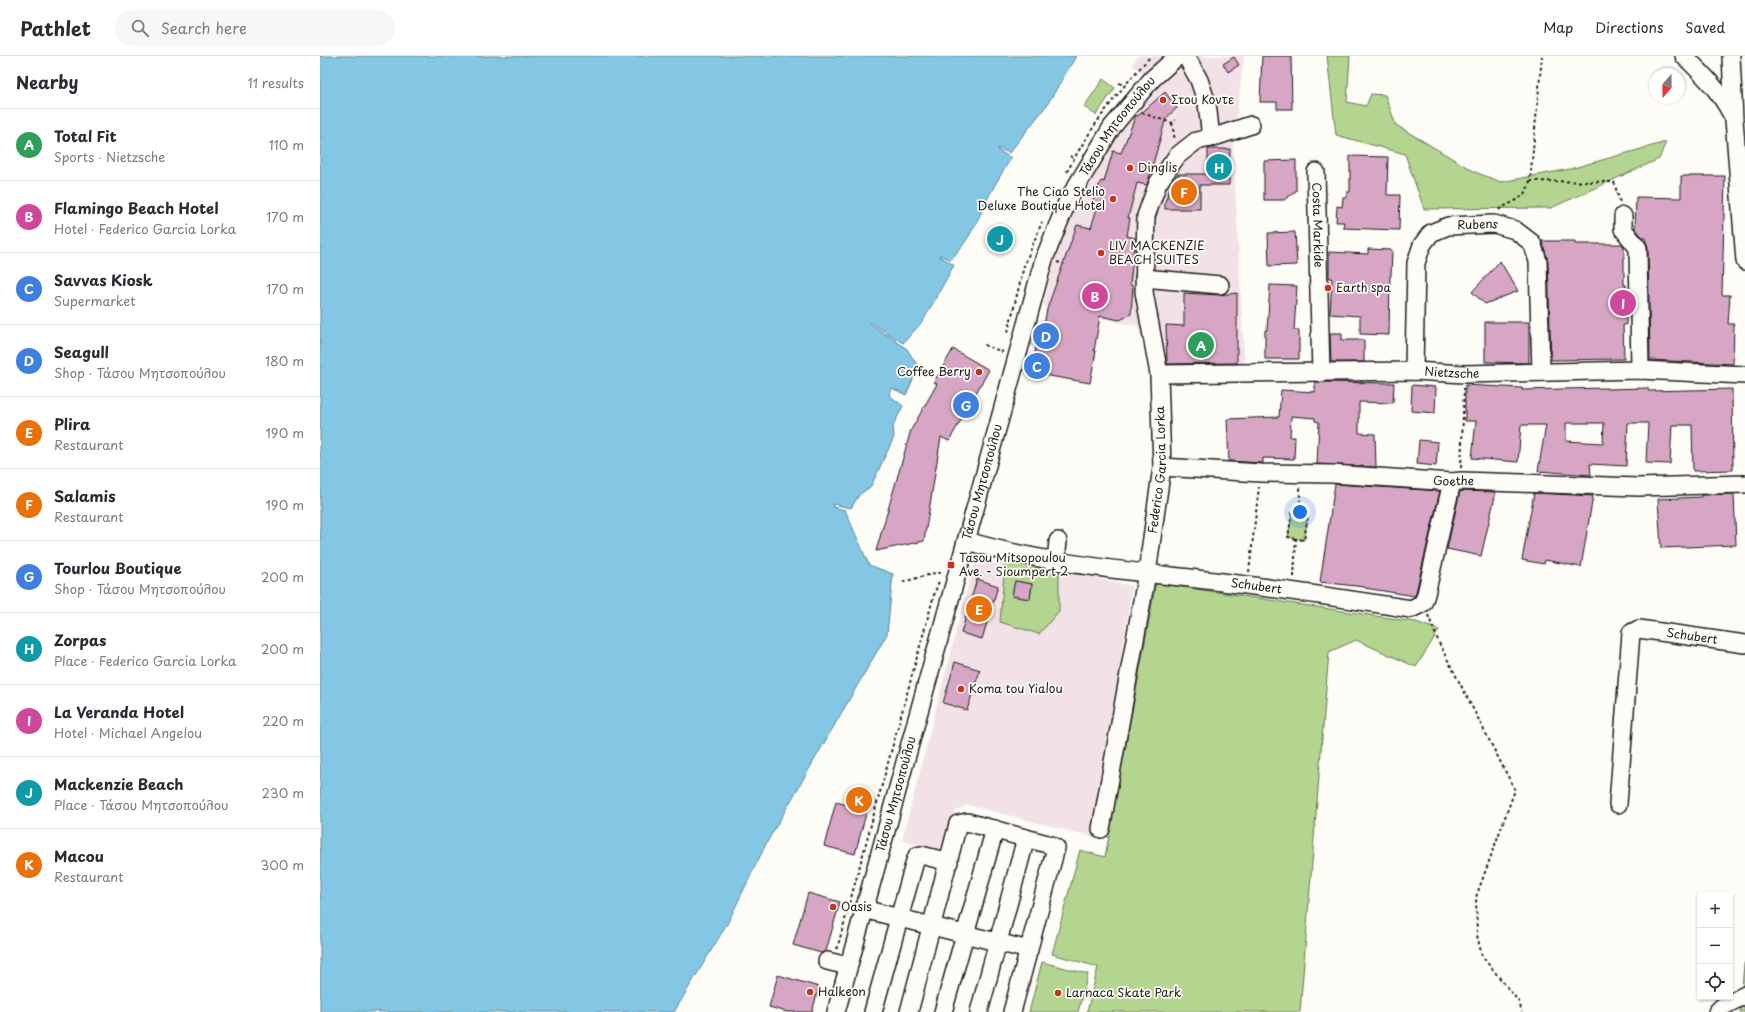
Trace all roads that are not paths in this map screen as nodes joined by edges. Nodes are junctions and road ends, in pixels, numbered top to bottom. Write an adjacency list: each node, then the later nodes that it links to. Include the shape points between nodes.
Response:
1 (1178, 56): 22 (street, Τάσου Μητσοπούλου, via 1152,79 1112,127 1068,200 1044,259)
2 (1186, 56): 7 (street, via 1199,80 1207,103)
3 (1684, 56): 5 (street, via 1725,100)
4 (1731, 56): 5 (street)
5 (1734, 119): 10 (street)
6 (1251, 126): 7 (street, Federico Garcia Lorka)
7 (1211, 138): 11 (street, Federico Garcia Lorka, via 1196,141 1177,156 1158,183 1146,216)
8 (1316, 172): 16 (street, Costa Markide)
9 (1623, 216): 13 (street, via 1623,229 1638,248)
10 (1745, 261)
11 (1144, 278): 12 (street); 17 (street, Federico Garcia Lorka, via 1144,292)
12 (1220, 285)
13 (1640, 370): 15 (street, Nietzsche); 18 (street, Nietzsche)
14 (1414, 371): 15 (street, Nietzsche, via 1464,374); 15 (street, Rubens, via 1416,263 1422,245 1432,233 1448,226 1494,224 1514,230 1532,243 1538,261); 16 (street, Nietzsche)
15 (1541, 372)
16 (1321, 373): 17 (street, Nietzsche)
17 (1159, 374): 19 (street, Federico Garcia Lorka, via 1166,403)
18 (1745, 375)
19 (1162, 467): 20 (street, Goethe); 25 (street, Federico Garcia Lorka)
20 (1456, 481): 21 (street, Goethe, via 1638,487); 25 (street, Schubert, via 1426,594 1422,603 1411,609)
21 (1745, 484)
22 (967, 541): 24 (street, Schubert, via 1001,551); 32 (street, Τάσου Μητσοπούλου)
23 (1058, 541): 24 (street)
24 (1056, 561): 25 (street, Schubert)
25 (1147, 573): 29 (street, Federico Garcia Lorka)
26 (1745, 644): 27 (street, Schubert, via 1639,629 1631,633)
27 (1618, 804)
28 (995, 829): 30 (street); 31 (street, via 967,822 958,824); 35 (street)
29 (1101, 829)
30 (1026, 838): 36 (street); 37 (street, via 1056,848)
31 (949, 862): 33 (street, via 917,856); 34 (street)
32 (863, 909): 33 (street); 39 (street, Τάσου Μητσοπούλου)
33 (899, 918): 34 (street); 42 (street)
34 (932, 926): 35 (street); 43 (street)
35 (965, 934): 36 (street); 44 (street)
36 (998, 942): 37 (street); 45 (street)
37 (1029, 950): 46 (street)
38 (827, 961): 39 (street)
39 (848, 966): 41 (street, Τάσου Μητσοπούλου)
40 (1745, 995): 47 (street)
41 (836, 1012)
42 (873, 1012)
43 (909, 1012)
44 (943, 1012)
45 (979, 1012)
46 (1012, 1012)
47 (1717, 1012)

